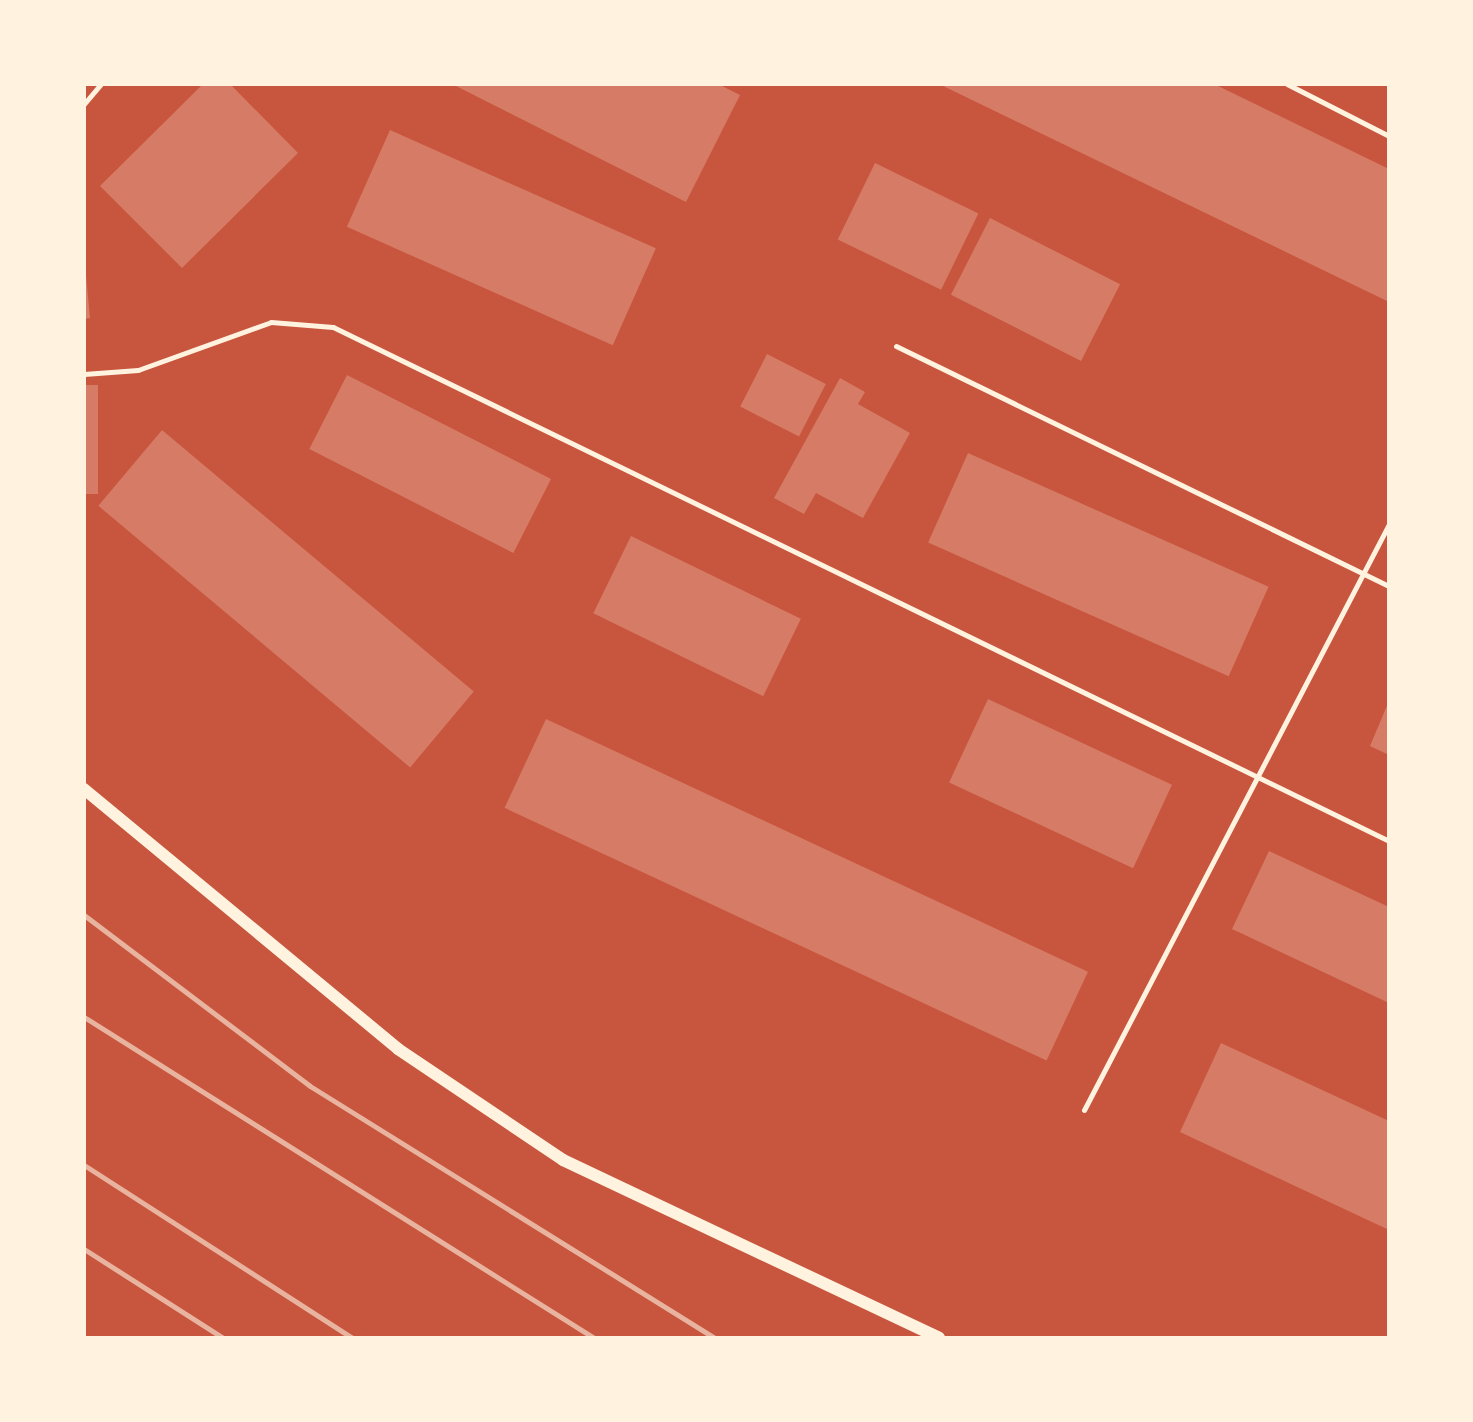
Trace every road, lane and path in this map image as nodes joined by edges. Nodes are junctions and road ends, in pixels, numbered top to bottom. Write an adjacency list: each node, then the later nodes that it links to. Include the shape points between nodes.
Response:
1 (101, 84): 3 (lane)
2 (1287, 84): 4 (lane)
3 (84, 104)
4 (1389, 136)
5 (896, 346): 8 (lane)
6 (84, 374): 10 (lane, via 138,370 271,322 333,327)
7 (1389, 524): 8 (lane)
8 (1364, 574): 9 (lane); 10 (lane)
9 (1389, 586)
10 (1259, 778): 12 (lane); 13 (lane)
11 (84, 789): 14 (street, via 398,1049 563,1160)
12 (1389, 841)
13 (1084, 1110)
14 (939, 1338)

